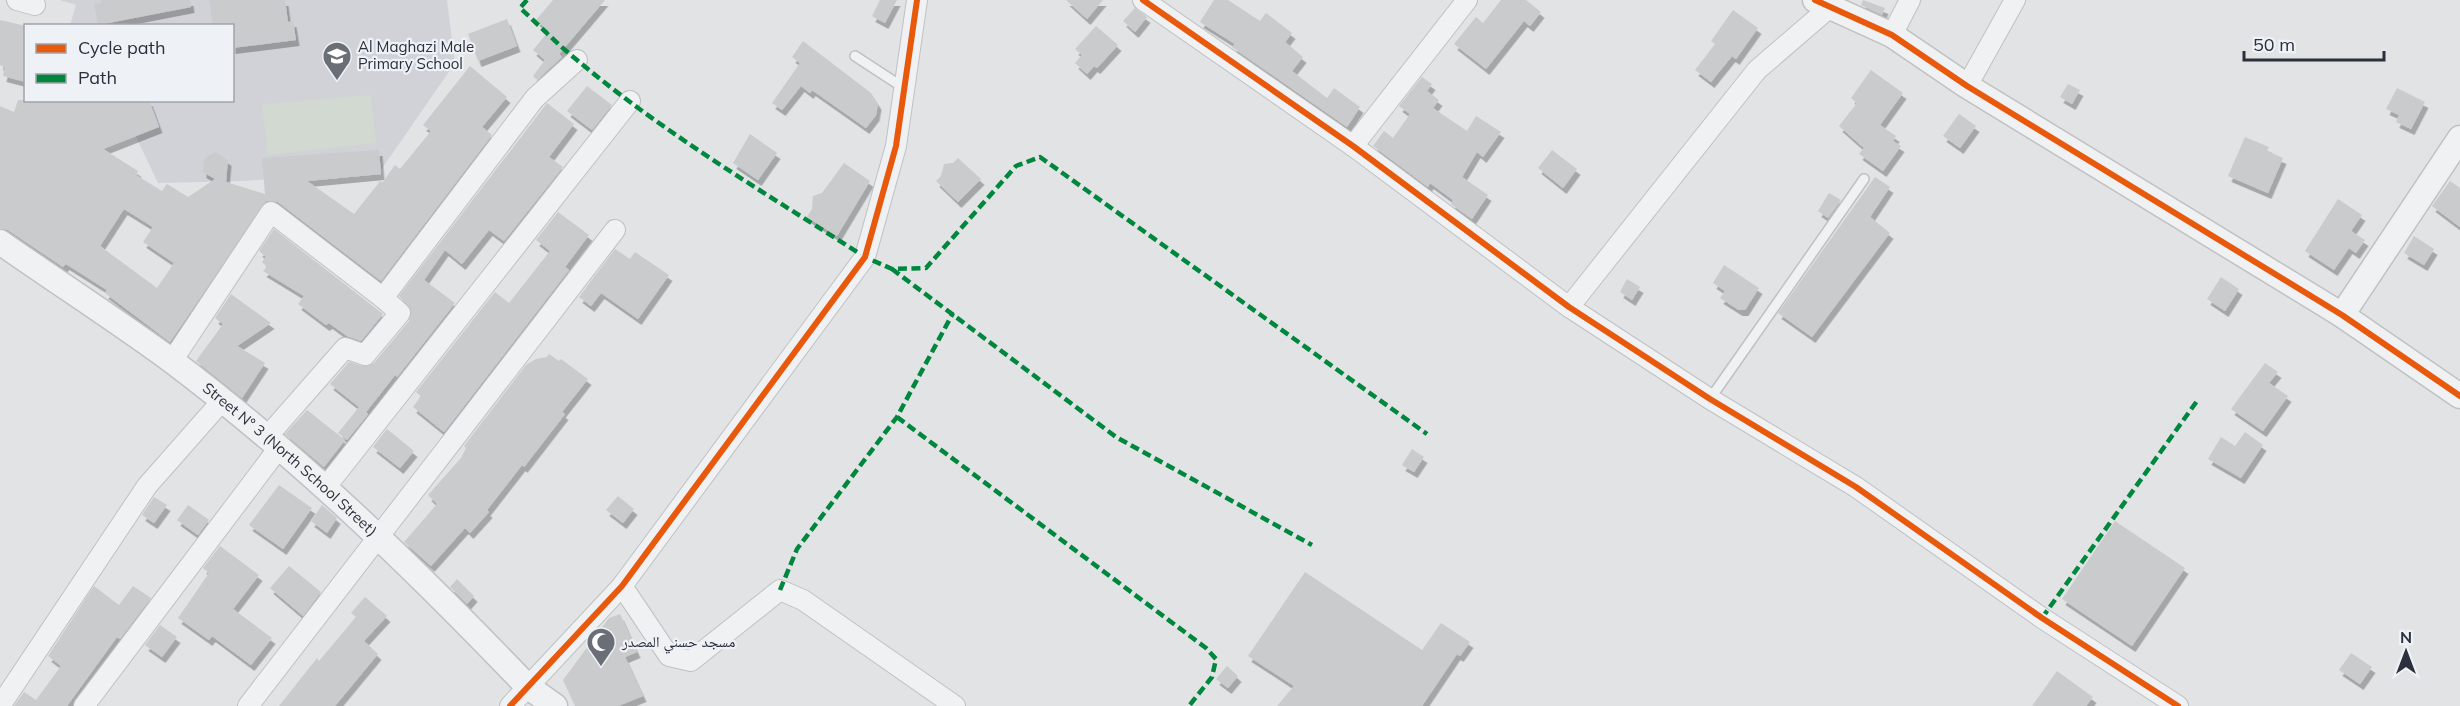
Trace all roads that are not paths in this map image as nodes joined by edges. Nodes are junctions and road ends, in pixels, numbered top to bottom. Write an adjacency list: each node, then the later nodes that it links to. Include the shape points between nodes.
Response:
1 (917, 0): 11 (street)
2 (1143, 0): 14 (street)
3 (1467, 0): 14 (street)
4 (1910, 0): 7 (street)
5 (2015, 0): 10 (street)
6 (1822, 4): 7 (street); 19 (street, via 1757,70)
7 (1892, 35): 10 (street)
8 (855, 56): 11 (lane)
9 (577, 60): 18 (street, via 535,98)
10 (1967, 86): 20 (street)
11 (904, 88): 28 (street, via 896,146 865,257)
12 (630, 101): 26 (street)
13 (2460, 138): 20 (street)
14 (1353, 146): 19 (street)
15 (1864, 179): 23 (lane)
16 (615, 230): 27 (street)
17 (0, 242): 21 (street, Street N° 3 (North School Street))
18 (383, 298): 21 (street, via 271,212); 25 (street, via 400,313 365,355 345,348)
19 (1569, 307): 23 (street)
20 (2342, 315): 22 (street)
21 (172, 361): 24 (street, Street N° 3 (North School Street))
22 (2460, 396)
23 (1710, 399): 36 (street, via 1856,487 2042,618)
24 (221, 402): 25 (street, Street N° 3 (North School Street)); 30 (street, via 147,486)
25 (272, 443): 26 (street, Street N° 3 (North School Street)); 31 (street)
26 (325, 488): 27 (street, Street N° 3 (North School Street))
27 (380, 536): 29 (street, Street N° 3 (North School Street)); 32 (street)
28 (622, 586): 29 (street); 35 (street, via 669,656 691,661 780,590 803,600)
29 (527, 686): 33 (street); 34 (street, Street N° 3 (North School Street))
30 (2, 697)
31 (84, 706)
32 (248, 706)
33 (510, 706)
34 (555, 706)
35 (955, 706)
36 (2178, 706)

